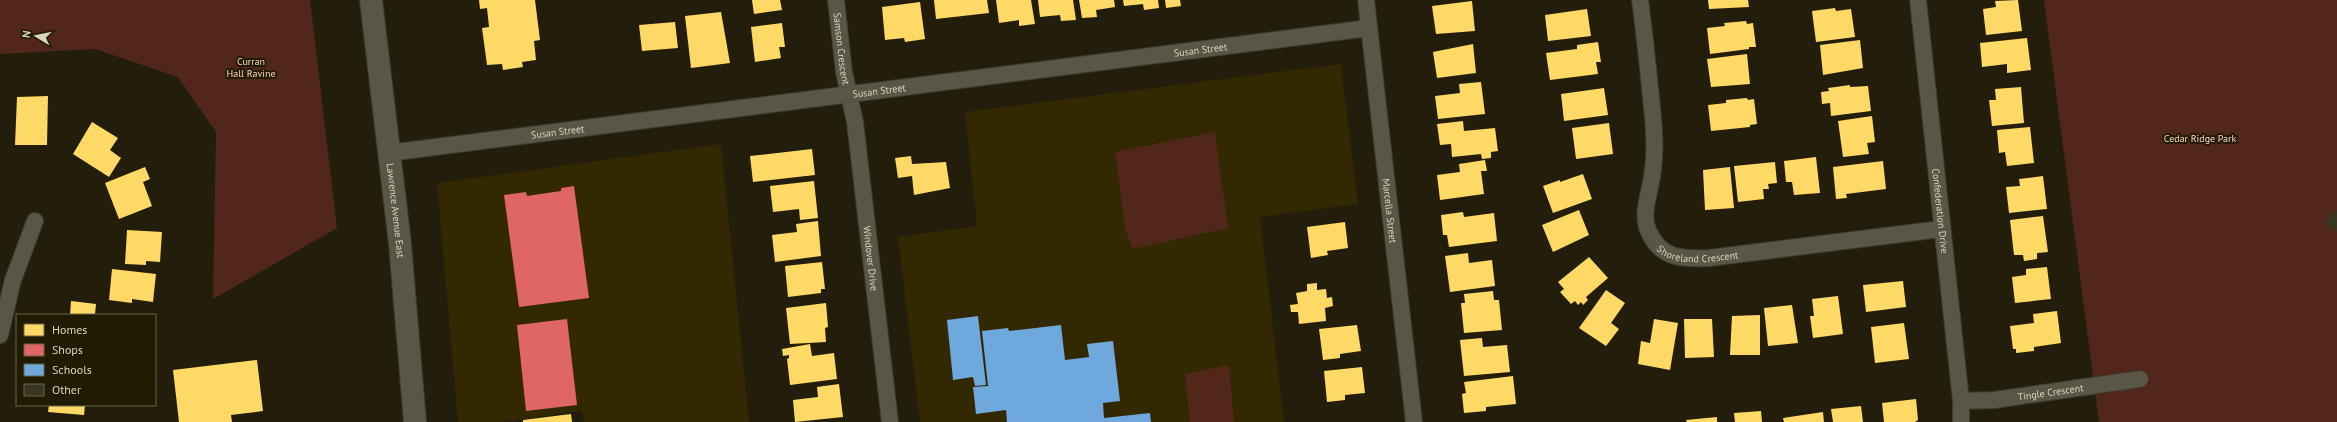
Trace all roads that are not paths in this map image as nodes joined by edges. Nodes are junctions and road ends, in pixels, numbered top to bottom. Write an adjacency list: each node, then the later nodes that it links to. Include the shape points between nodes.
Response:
1 (371, 0): 8 (main road, Lawrence Avenue East)
2 (836, 0): 7 (street, Samson Crescent, via 844,72)
3 (1366, 0): 6 (street, Marcella Street)
4 (1640, 0): 10 (street, Shoreland Crescent, via 1655,140 1646,214 1648,230 1662,250 1687,259 1709,258)
5 (1918, 0): 10 (street, Confederation Drive)
6 (1369, 28): 7 (street, Susan Street); 16 (street, Marcella Street)
7 (851, 96): 8 (street, Susan Street); 15 (street, Windover Drive)
8 (388, 153): 14 (main road, Lawrence Avenue East, via 400,244)
9 (35, 222): 11 (street, via 14,280)
10 (1941, 229): 13 (street, Confederation Drive)
11 (0, 335)
12 (2140, 379): 13 (street, Tingle Crescent, via 1994,400)
13 (1961, 402): 17 (street, Confederation Drive)
14 (415, 422)
15 (890, 422)
16 (1414, 422)
17 (1961, 422)

